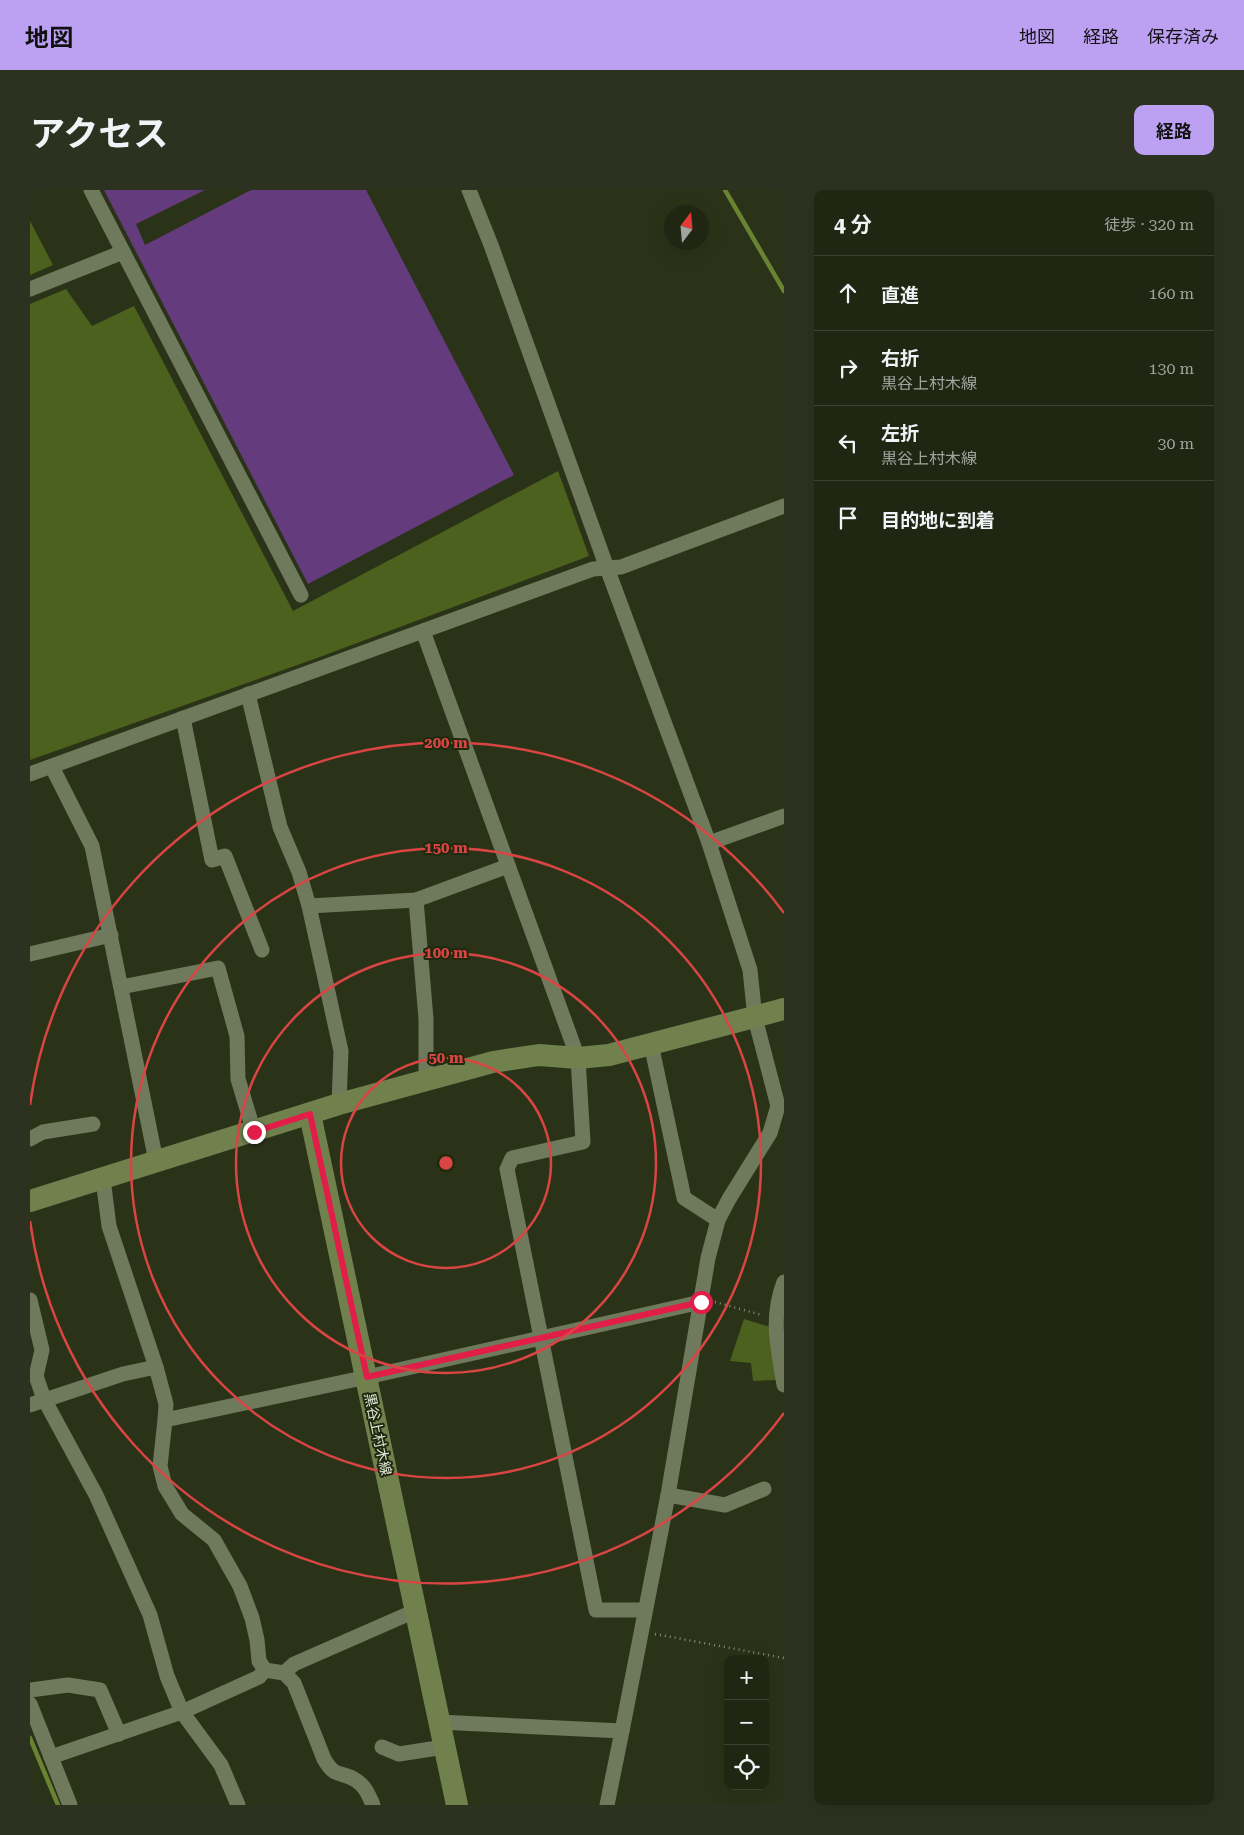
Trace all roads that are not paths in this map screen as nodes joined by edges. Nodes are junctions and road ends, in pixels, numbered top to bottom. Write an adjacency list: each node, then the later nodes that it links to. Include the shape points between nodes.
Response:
1 (91, 190): 3 (street)
2 (468, 190): 6 (street)
3 (123, 252): 4 (street); 7 (street)
4 (30, 289)
5 (784, 506): 6 (street, via 621,567)
6 (606, 568): 8 (street, via 594,569); 14 (street)
7 (301, 595)
8 (423, 631): 9 (street); 15 (street)
9 (248, 694): 10 (street); 17 (street, via 280,827)
10 (183, 718): 11 (street); 19 (street, via 212,860 224,856)
11 (52, 767): 12 (street); 18 (street, via 92,846)
12 (30, 774)
13 (784, 816): 14 (street)
14 (709, 843): 23 (street, via 750,970)
15 (508, 866): 16 (street); 25 (street)
16 (416, 900): 17 (street); 26 (street, via 426,1020)
17 (309, 906): 27 (street, via 341,1052)
18 (110, 935): 20 (street); 21 (street)
19 (262, 950)
20 (30, 954)
21 (122, 988): 30 (street, via 218,968 237,1036 238,1079); 32 (street)
22 (784, 1009): 23 (main road)
23 (755, 1018): 24 (main road); 35 (street, via 778,1106 770,1133)
24 (651, 1044): 25 (main road, via 608,1055); 35 (street, via 684,1198)
25 (578, 1058): 26 (main road, via 539,1055 493,1062); 39 (street, via 583,1142 512,1158 507,1169)
26 (426, 1080): 27 (main road)
27 (339, 1104): 28 (main road)
28 (310, 1114): 30 (main road); 41 (main road, 黒谷上村木線)
29 (93, 1124): 31 (street, via 43,1132)
30 (254, 1132): 32 (main road)
31 (30, 1140)
32 (156, 1161): 33 (main road)
33 (103, 1179): 34 (main road); 40 (street, via 109,1226)
34 (30, 1201)
35 (718, 1220): 38 (street)
36 (784, 1282): 42 (street, via 775,1319)
37 (30, 1300): 43 (street, via 42,1350 36,1376)
38 (701, 1302): 39 (street); 46 (street)
39 (540, 1338): 41 (street); 47 (street, via 596,1610)
40 (156, 1367): 43 (street, via 123,1374); 44 (street, via 166,1404)
41 (367, 1377): 44 (street); 48 (main road, 黒谷上村木線)
42 (784, 1384)
43 (37, 1402): 53 (street, via 96,1495 150,1615 167,1676)
44 (165, 1420): 49 (street, via 160,1466 165,1486 182,1514 214,1540 240,1586 252,1618 259,1661)
45 (764, 1489): 46 (street, via 725,1505)
46 (668, 1495): 47 (street)
47 (645, 1610): 55 (street)
48 (415, 1611): 50 (street, via 294,1664); 54 (main road, 黒谷上村木線)
49 (265, 1670): 50 (street); 53 (street, via 259,1677)
50 (284, 1673): 62 (street, via 300,1694 330,1768 358,1781)
51 (30, 1690): 56 (street, via 68,1685 100,1690)
52 (30, 1704): 59 (street)
53 (182, 1712): 56 (street); 61 (street, via 221,1765)
54 (439, 1722): 55 (street); 58 (main road, 黒谷上村木線)
55 (622, 1731): 64 (street)
56 (118, 1734): 59 (street)
57 (382, 1747): 58 (street, via 399,1754)
58 (444, 1747): 63 (main road, 黒谷上村木線)
59 (51, 1757): 60 (street)
60 (70, 1805)
61 (238, 1805)
62 (373, 1805)
63 (457, 1805)
64 (608, 1805)

